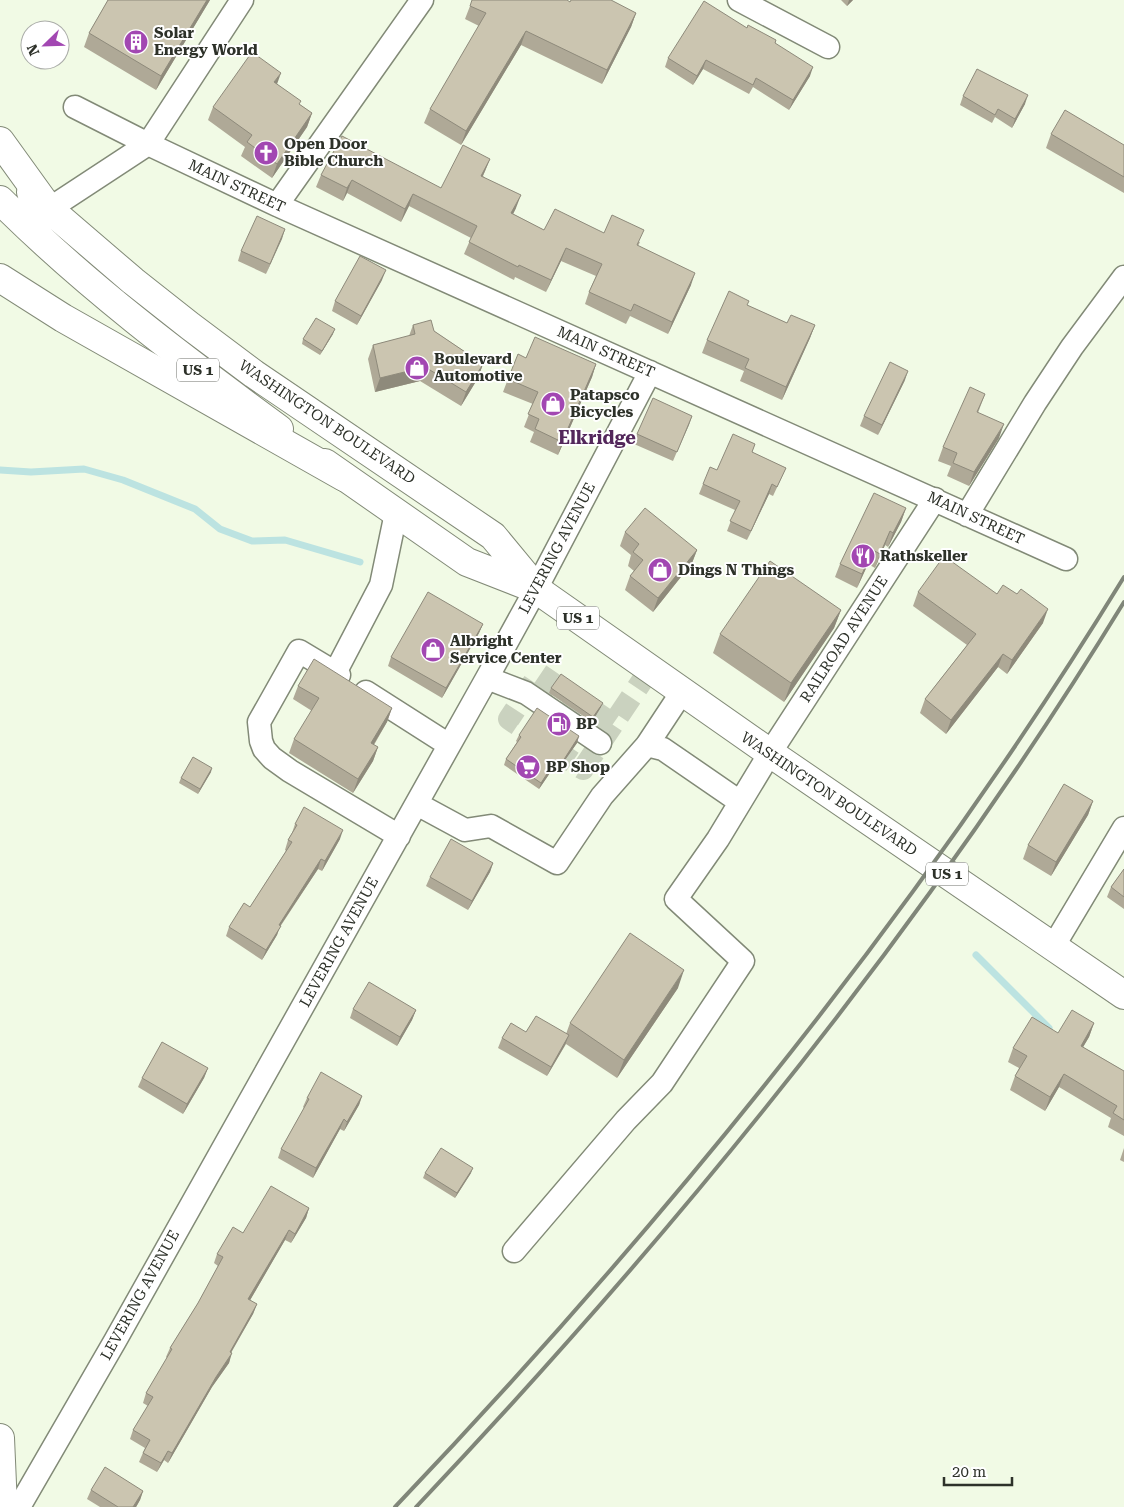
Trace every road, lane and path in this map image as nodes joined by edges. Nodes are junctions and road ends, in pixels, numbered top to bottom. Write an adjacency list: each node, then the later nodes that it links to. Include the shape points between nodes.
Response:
1 (242, 0): 7 (street)
2 (422, 0): 10 (street)
3 (739, 0): 4 (street)
4 (828, 47)
5 (75, 107): 7 (street, MAIN STREET)
6 (0, 141): 11 (main road)
7 (148, 144): 10 (street, MAIN STREET); 11 (street)
8 (0, 161): 11 (main road, WASHINGTON BOULEVARD / US 1)
9 (0, 200): 15 (main road, WASHINGTON BOULEVARD / US 1, via 67,262 190,364)
10 (276, 205): 14 (street, MAIN STREET)
11 (48, 209): 20 (main road, WASHINGTON BOULEVARD / US 1, via 133,281 254,374 494,536)
12 (1124, 277): 18 (street, via 1072,347)
13 (0, 278): 15 (main road, via 63,318)
14 (650, 372): 16 (street, MAIN STREET); 20 (street, LEVERING AVENUE)
15 (344, 477): 17 (main road, WASHINGTON BOULEVARD / US 1)
16 (935, 499): 18 (street, MAIN STREET); 27 (street, RAILROAD AVENUE)
17 (396, 513): 20 (main road, WASHINGTON BOULEVARD / US 1, via 467,562); 21 (street, via 381,585)
18 (966, 515): 19 (street, MAIN STREET)
19 (1066, 559)
20 (536, 589): 22 (street, LEVERING AVENUE); 23 (main road, WASHINGTON BOULEVARD / US 1)
21 (335, 673): 25 (street); 31 (street, via 299,651 259,722 264,749 290,771)
22 (487, 678): 24 (street, via 526,693); 25 (street, LEVERING AVENUE)
23 (682, 692): 26 (street); 27 (main road, WASHINGTON BOULEVARD / US 1)
24 (600, 743)
25 (449, 745): 29 (street, LEVERING AVENUE)
26 (647, 745): 28 (street, via 663,749); 29 (street, via 602,796 557,863 491,826 465,830)
27 (770, 753): 28 (street, RAILROAD AVENUE); 32 (main road, WASHINGTON BOULEVARD / US 1)
28 (740, 802): 34 (street, RAILROAD AVENUE, via 676,899 743,960 662,1082)
29 (416, 804): 31 (street, LEVERING AVENUE)
30 (1124, 828): 32 (street)
31 (399, 836): 37 (street, LEVERING AVENUE)
32 (1053, 947): 33 (main road, WASHINGTON BOULEVARD / US 1)
33 (1124, 995)
34 (514, 1251)
35 (0, 1438): 36 (main road)
36 (3, 1507)
37 (19, 1507)

